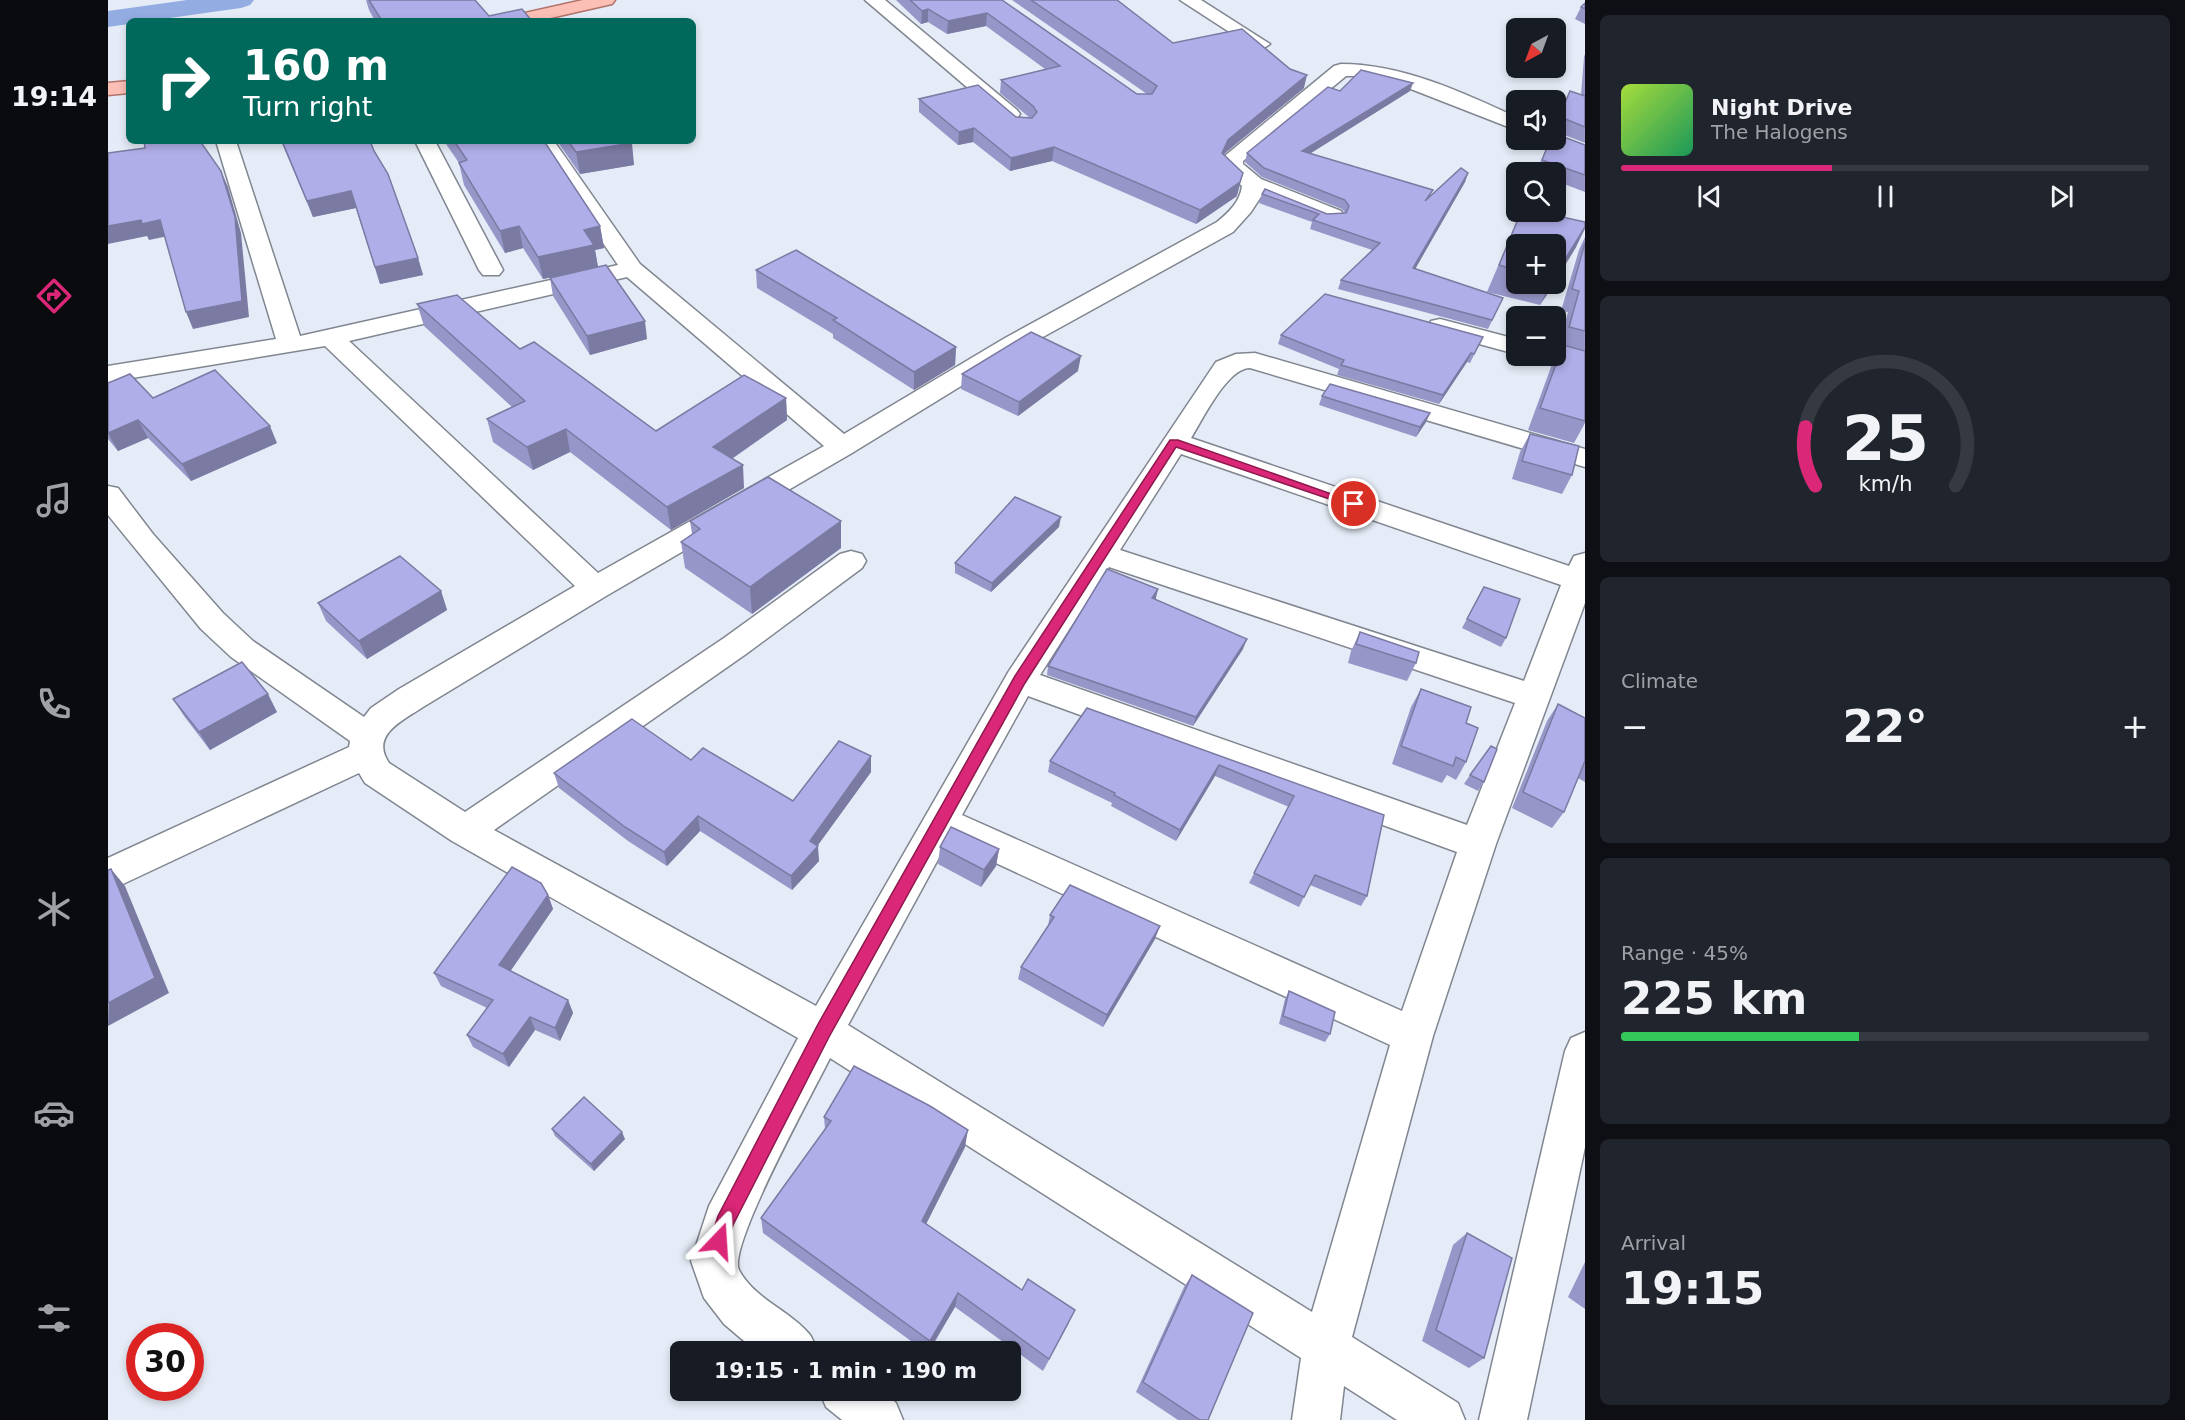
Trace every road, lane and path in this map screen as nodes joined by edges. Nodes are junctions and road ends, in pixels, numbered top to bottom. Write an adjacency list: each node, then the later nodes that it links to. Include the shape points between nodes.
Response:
1 (606, 0): 4 (main road)
2 (874, 0): 9 (street)
3 (1189, 0): 5 (street)
4 (526, 18)
5 (1261, 44)
6 (126, 87): 7 (main road)
7 (108, 88)
8 (1506, 120): 13 (street, via 1387,74 1358,68 1341,70 1233,159 1232,166)
9 (1023, 125)
10 (227, 144): 20 (street)
11 (427, 144): 16 (street)
12 (546, 144): 15 (street)
13 (1253, 184): 14 (street); 25 (street, via 1253,192 1225,227 1014,342)
14 (1333, 216)
15 (632, 269): 18 (street); 25 (street)
16 (490, 270)
17 (1418, 320): 19 (street)
18 (332, 338): 20 (street); 31 (street)
19 (1506, 344)
20 (291, 346): 23 (street)
21 (1566, 361): 22 (street)
22 (1585, 366)
23 (108, 374)
24 (1174, 442): 26 (street, via 1221,371 1241,360); 28 (street); 30 (street)
25 (843, 447): 31 (street)
26 (1585, 458)
27 (108, 495): 34 (street, via 212,621)
28 (1101, 554): 32 (street); 33 (street)
29 (851, 561): 36 (street, via 735,646)
30 (1582, 571): 33 (street)
31 (595, 588): 34 (street, via 383,717)
32 (1020, 680): 35 (street); 37 (street)
33 (1534, 697): 37 (street)
34 (366, 745): 36 (street, via 377,773); 38 (street)
35 (940, 821): 39 (street); 40 (street)
36 (465, 831): 39 (street)
37 (1478, 844): 40 (street)
38 (108, 875)
39 (823, 1031): 42 (street, via 725,1222 714,1261 720,1282 740,1308); 43 (street)
40 (1413, 1036): 43 (street)
41 (1585, 1051): 48 (street)
42 (780, 1341)
43 (1326, 1346): 46 (street); 47 (street)
44 (856, 1401): 45 (street)
45 (879, 1420)
46 (1316, 1420)
47 (1441, 1420)
48 (1503, 1420)

